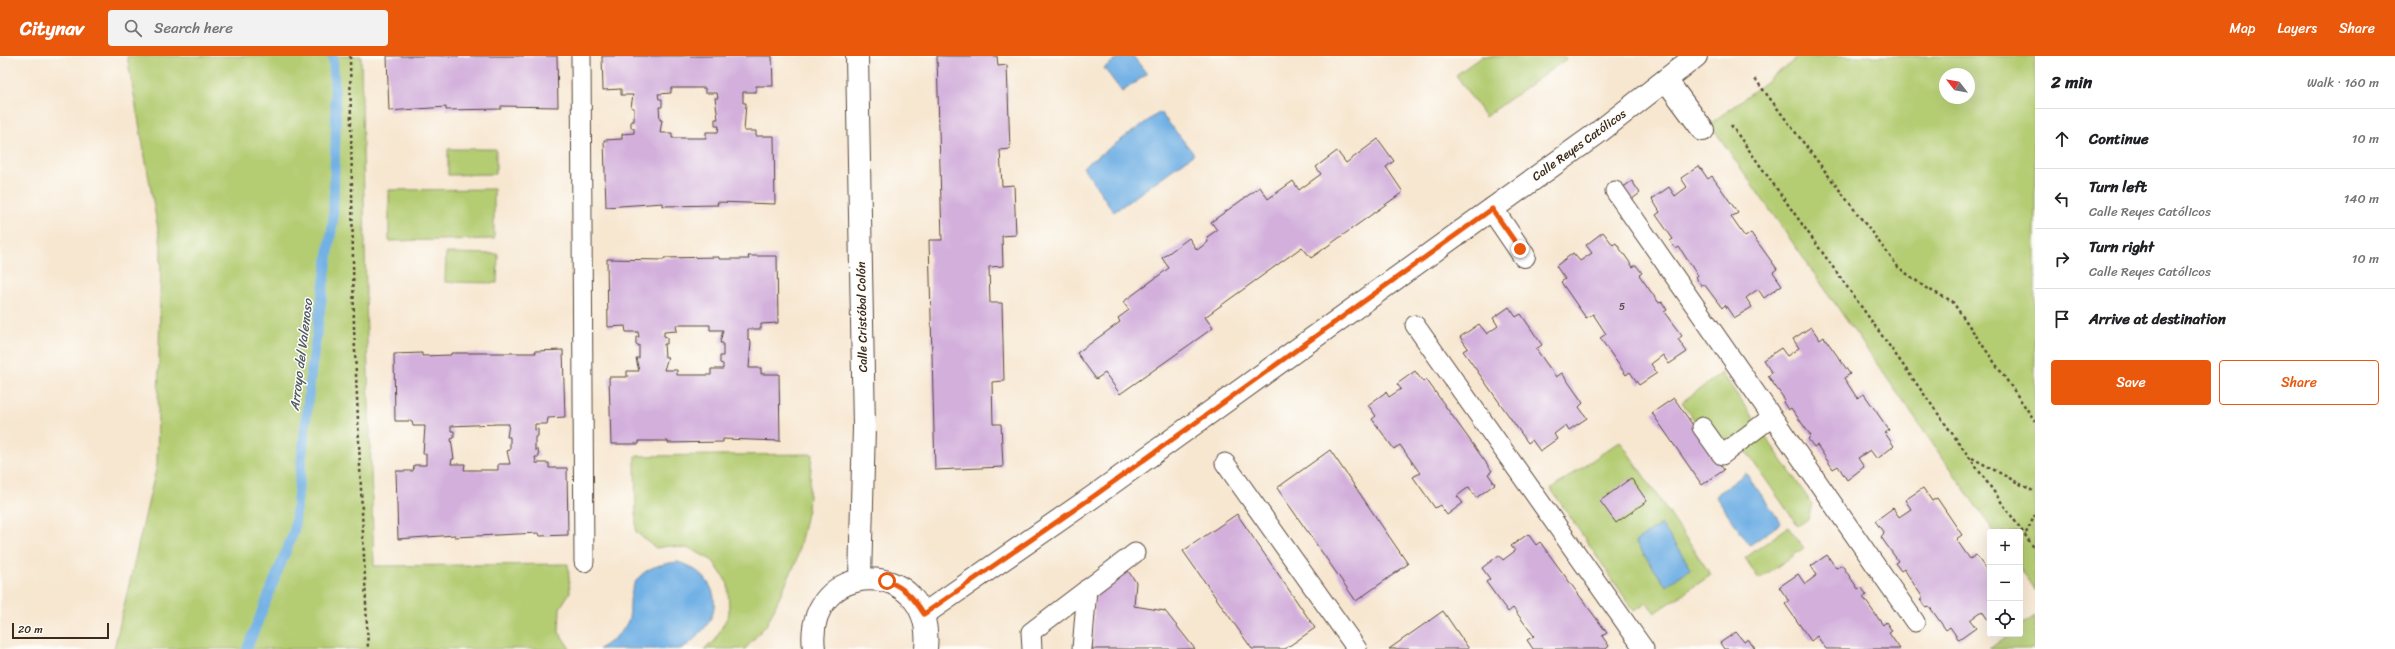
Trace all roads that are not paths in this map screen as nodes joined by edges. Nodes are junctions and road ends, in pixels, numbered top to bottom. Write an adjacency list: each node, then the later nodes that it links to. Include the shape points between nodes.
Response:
1 (581, 56): 14 (street)
2 (857, 56): 15 (street, Calle Cristóbal Colón, via 864,427)
3 (1696, 56): 4 (street, Calle Reyes Católicos)
4 (1666, 80): 5 (street); 7 (street, Calle Reyes Católicos)
5 (1703, 130)
6 (1615, 191): 10 (street)
7 (1492, 209): 8 (street); 17 (street, Calle Reyes Católicos, via 1094,496)
8 (1524, 256)
9 (1415, 325): 24 (street)
10 (1772, 417): 11 (street, via 1722,455); 18 (street)
11 (1702, 427)
12 (1224, 463): 23 (street)
13 (1135, 553): 16 (street)
14 (584, 562)
15 (860, 579): 17 (street, via 880,579 898,585 914,598); 19 (street, via 842,586 827,598 816,614 812,634)
16 (1087, 589): 21 (street, via 1031,632); 22 (street)
17 (924, 614): 20 (street, via 928,632)
18 (1915, 622)
19 (814, 649)
20 (926, 649)
21 (1032, 649)
22 (1082, 649)
23 (1357, 649)
24 (1644, 649)

